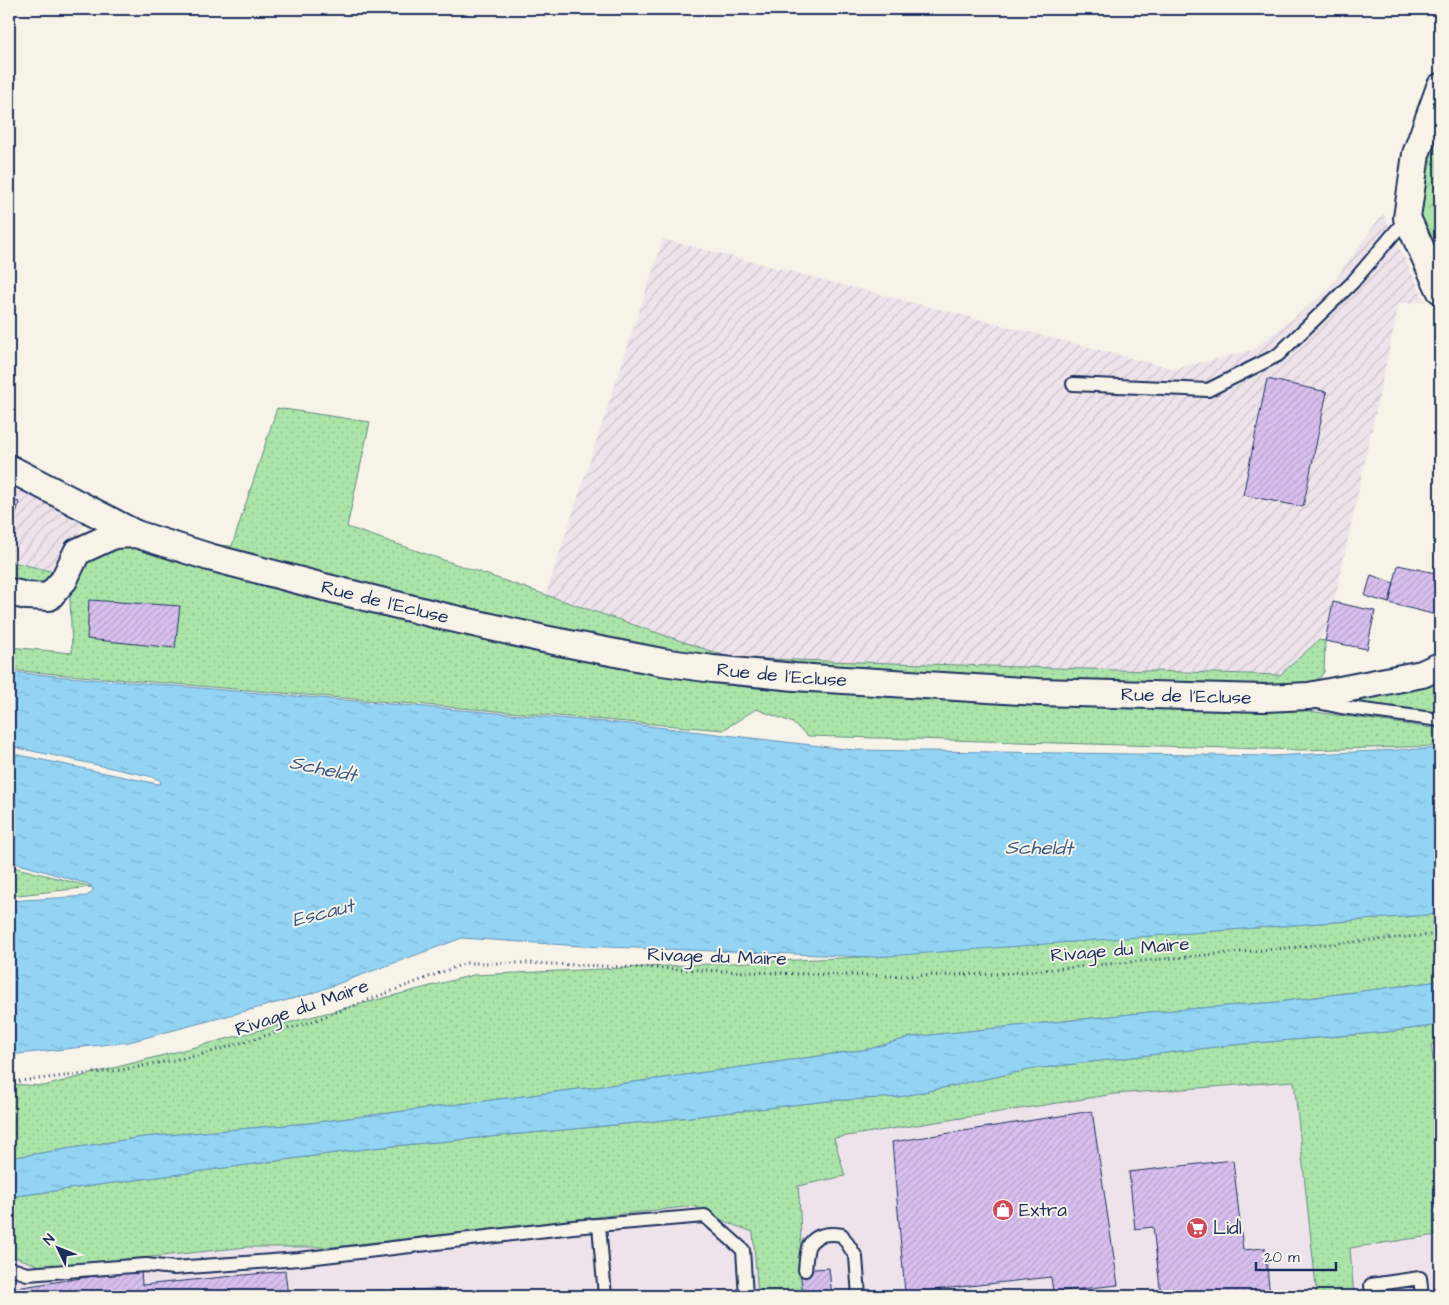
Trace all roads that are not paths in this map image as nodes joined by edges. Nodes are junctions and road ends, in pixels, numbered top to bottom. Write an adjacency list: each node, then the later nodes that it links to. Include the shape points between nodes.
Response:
1 (1440, 87): 2 (street, via 1416,154)
2 (1407, 218): 3 (street); 4 (lane, via 1352,283 1278,355 1208,390)
3 (1440, 290)
4 (1073, 384)
5 (9, 468): 6 (street, Rue de l'Ecluse)
6 (136, 534): 7 (street, Rue de l'Ecluse, via 114,535 78,552 64,580 49,597); 9 (street, Rue de l'Ecluse, via 219,559 442,616 604,651 713,669 873,683 1038,692)
7 (9, 592)
8 (1440, 666): 9 (street, Rue de l'Ecluse, via 1422,674)
9 (1298, 698): 10 (lane)
10 (1440, 720)
11 (599, 1225): 12 (lane, via 290,1260 174,1268 146,1265 27,1274); 14 (lane); 15 (lane, via 705,1216 743,1250)
12 (9, 1268)
13 (805, 1270): 16 (lane, via 809,1246 817,1237 830,1233 842,1235 856,1258)
14 (605, 1296)
15 (746, 1296)
16 (859, 1296)
17 (1372, 1296): 18 (lane, via 1371,1285 1420,1278)
18 (1422, 1296)

